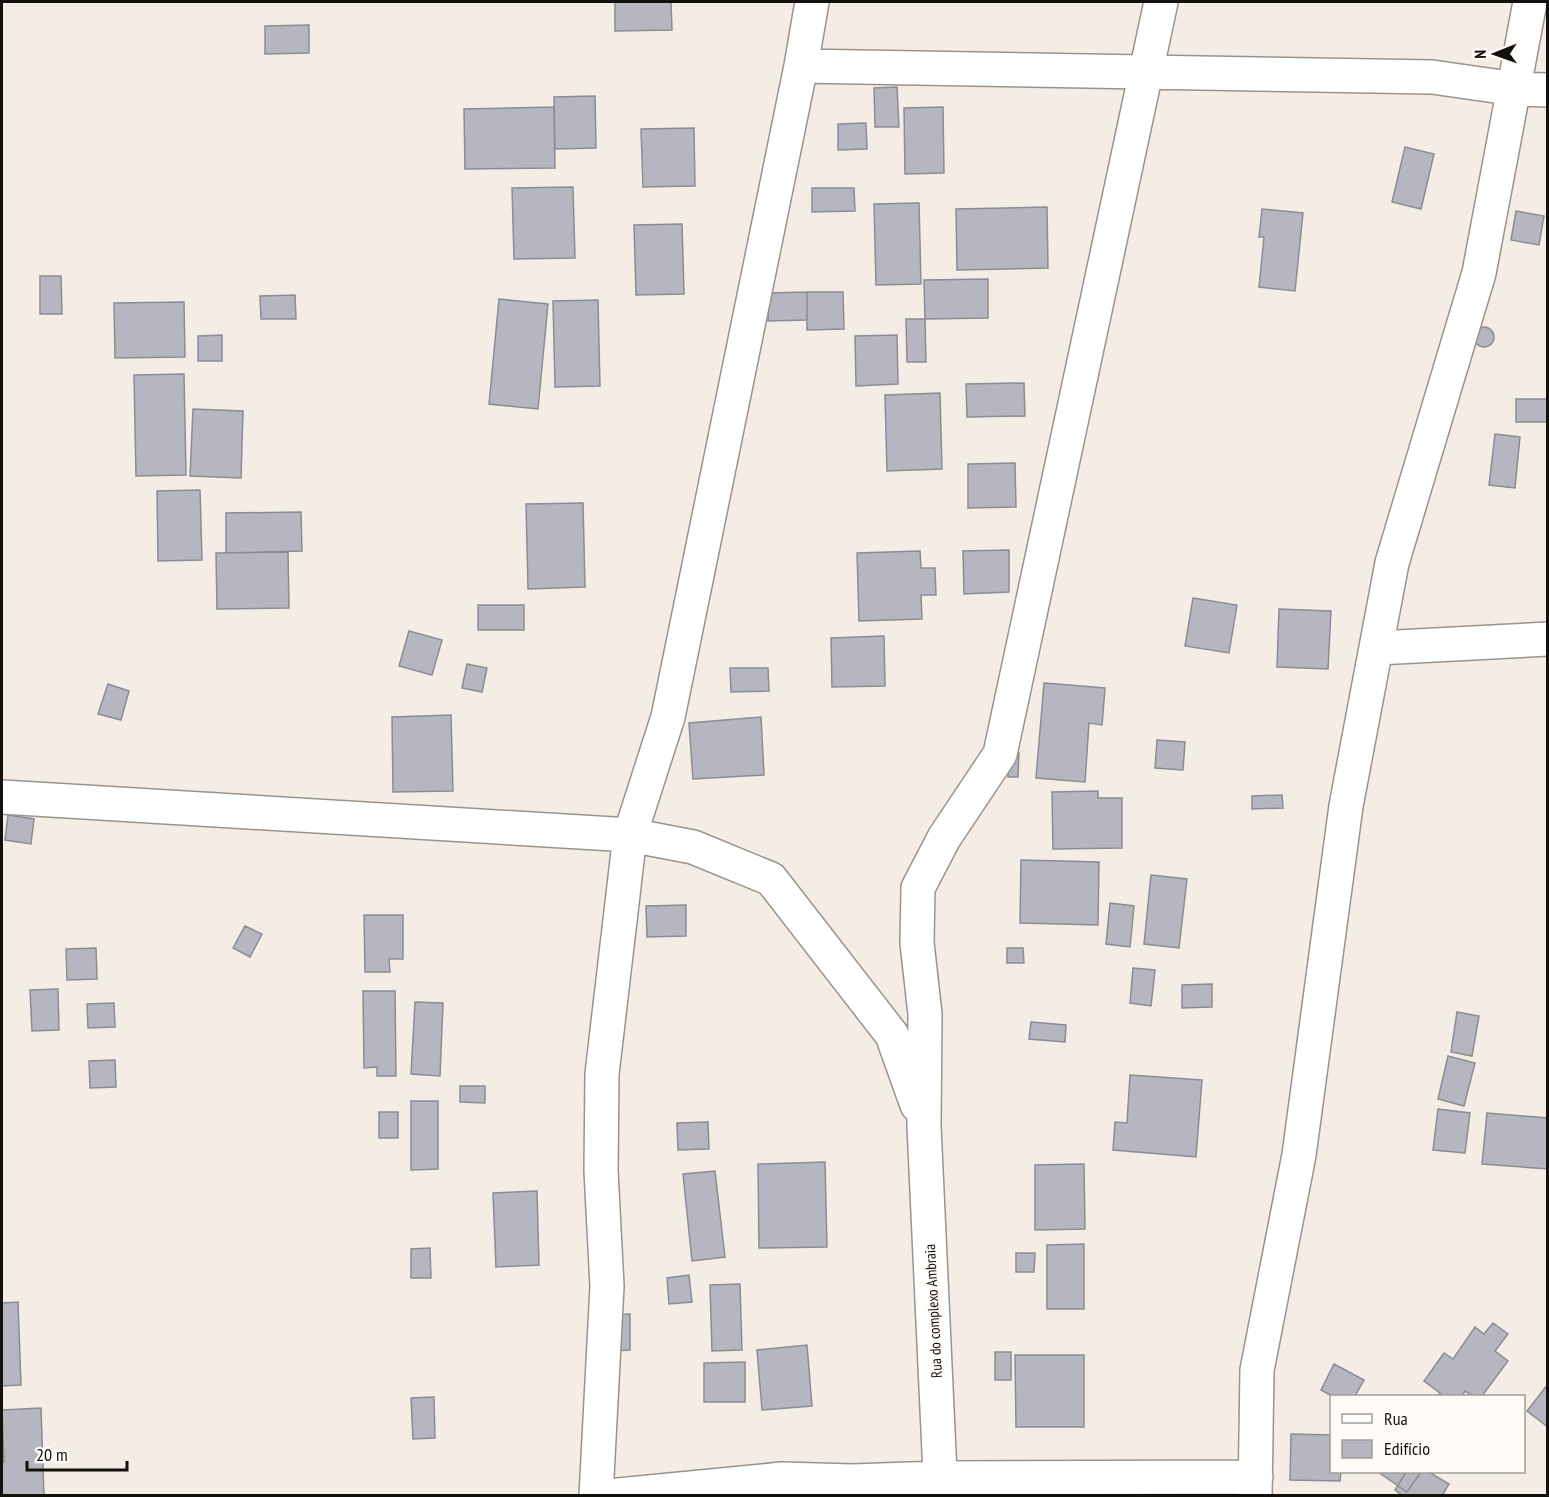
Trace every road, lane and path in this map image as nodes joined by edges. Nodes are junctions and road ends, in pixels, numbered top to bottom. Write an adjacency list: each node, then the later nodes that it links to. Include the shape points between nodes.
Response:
1 (812, 2): 4 (street)
2 (1161, 2): 5 (street)
3 (1530, 2): 6 (street)
4 (801, 66): 5 (street); 10 (street, via 668,717)
5 (1145, 72): 6 (street, via 1432,77); 11 (street, via 1000,754 944,838 918,888 917,943 925,1014)
6 (1532, 90): 8 (street, via 1392,563)
7 (1548, 639): 8 (street)
8 (1377, 648): 12 (street, via 1346,806 1299,1155 1257,1370)
9 (2, 797): 10 (street)
10 (630, 835): 11 (street, via 693,847 771,879 892,1035); 14 (street, via 602,1074 601,1171 607,1287)
11 (924, 1126): 13 (street, Rua do complexo Ambraia)
12 (1256, 1486): 13 (street)
13 (940, 1487): 15 (street, via 782,1479)
14 (596, 1496)
15 (608, 1496)

